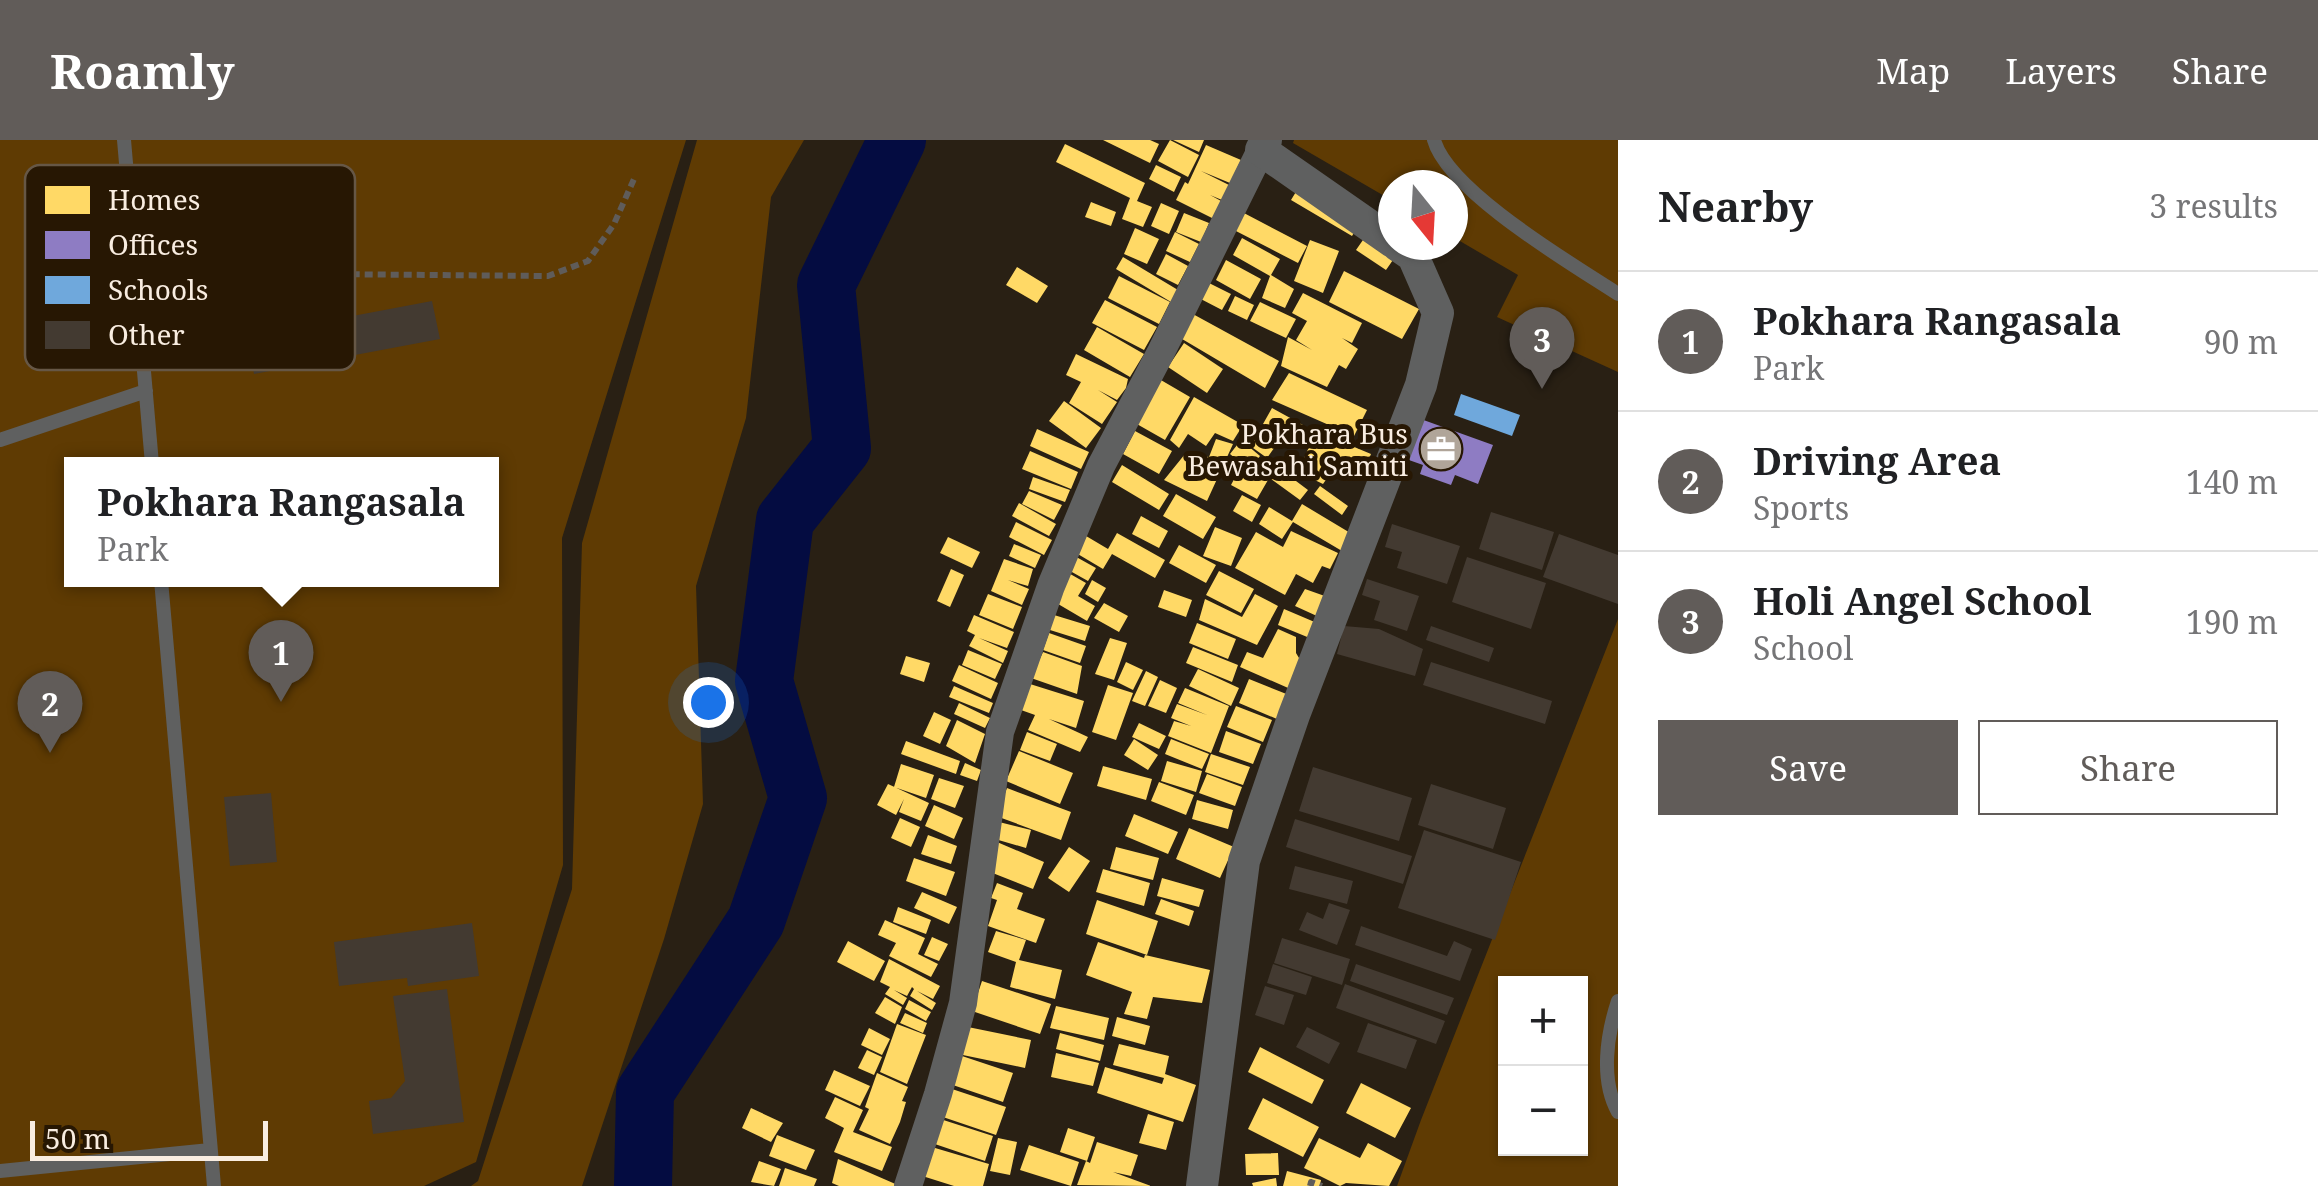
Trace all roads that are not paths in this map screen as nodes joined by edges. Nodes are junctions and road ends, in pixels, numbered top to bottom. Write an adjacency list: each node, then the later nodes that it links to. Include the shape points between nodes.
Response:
1 (124, 140): 4 (lane)
2 (1434, 140): 7 (lane, via 1439,158 1514,227)
3 (1264, 145): 5 (street); 18 (street, via 1101,466 1000,732 963,1002)
4 (126, 165)
5 (1378, 230)
6 (1415, 260): 19 (street, via 1438,313 1421,385 1244,860)
7 (1618, 294)
8 (144, 370): 9 (lane)
9 (146, 391): 10 (lane); 11 (lane)
10 (0, 440)
11 (151, 457)
12 (162, 587): 15 (lane)
13 (1618, 1001): 14 (lane, via 1607,1051)
14 (1618, 1112)
15 (210, 1150): 16 (lane); 17 (lane)
16 (0, 1171)
17 (214, 1186)
18 (908, 1186)
19 (1202, 1186)

